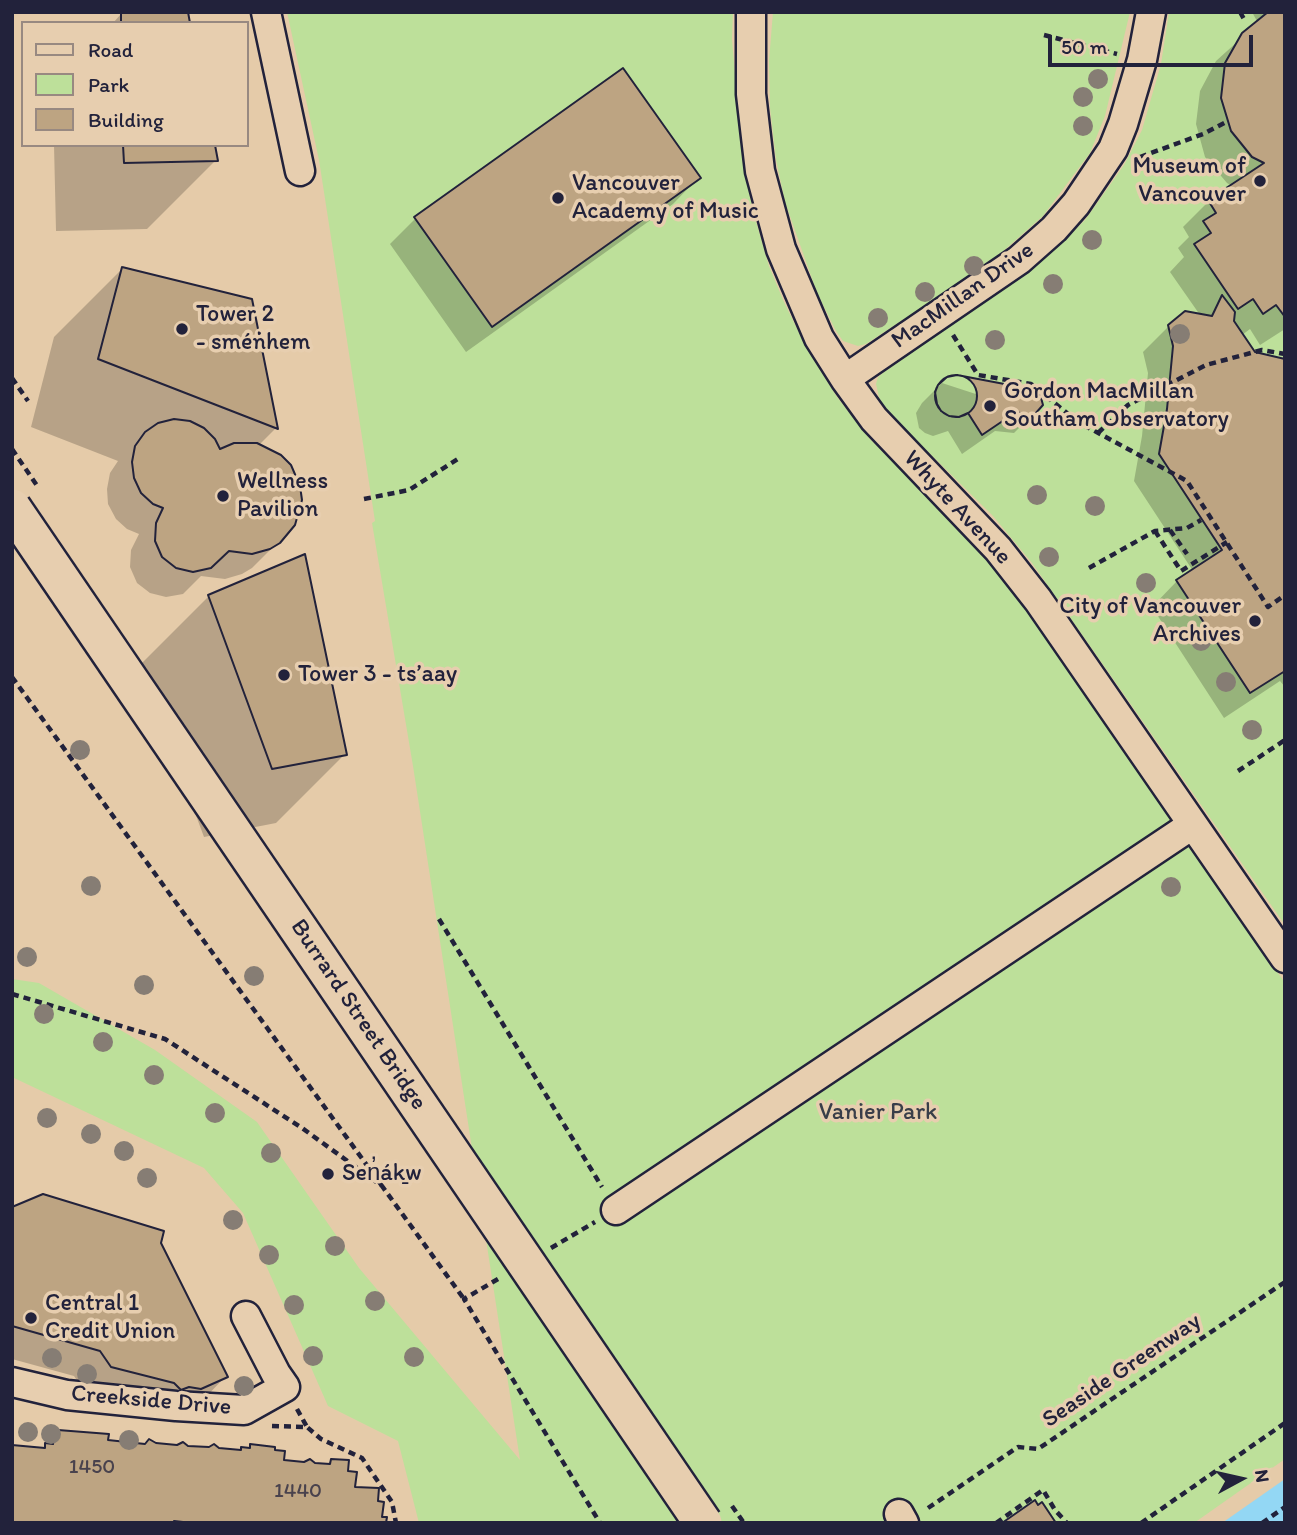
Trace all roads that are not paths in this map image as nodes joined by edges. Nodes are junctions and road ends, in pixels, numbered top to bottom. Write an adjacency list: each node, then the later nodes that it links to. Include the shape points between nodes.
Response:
1 (266, 12): 4 (street)
2 (751, 12): 5 (street, Whyte Avenue, via 753,121 768,206 819,338)
3 (1151, 12): 5 (street, MacMillan Drive, via 1123,124 1113,149 1076,204 1037,245 997,277)
4 (300, 171)
5 (845, 379): 7 (street, Whyte Avenue, via 874,419 998,549 1038,600)
6 (12, 508): 12 (main road, Burrard Street Bridge, bridge)
7 (1192, 825): 8 (street, Whyte Avenue); 9 (street)
8 (1285, 958)
9 (616, 1210)
10 (246, 1317): 11 (street, Creekside Drive, via 285,1387 244,1410 67,1395)
11 (12, 1382)
12 (703, 1523)

